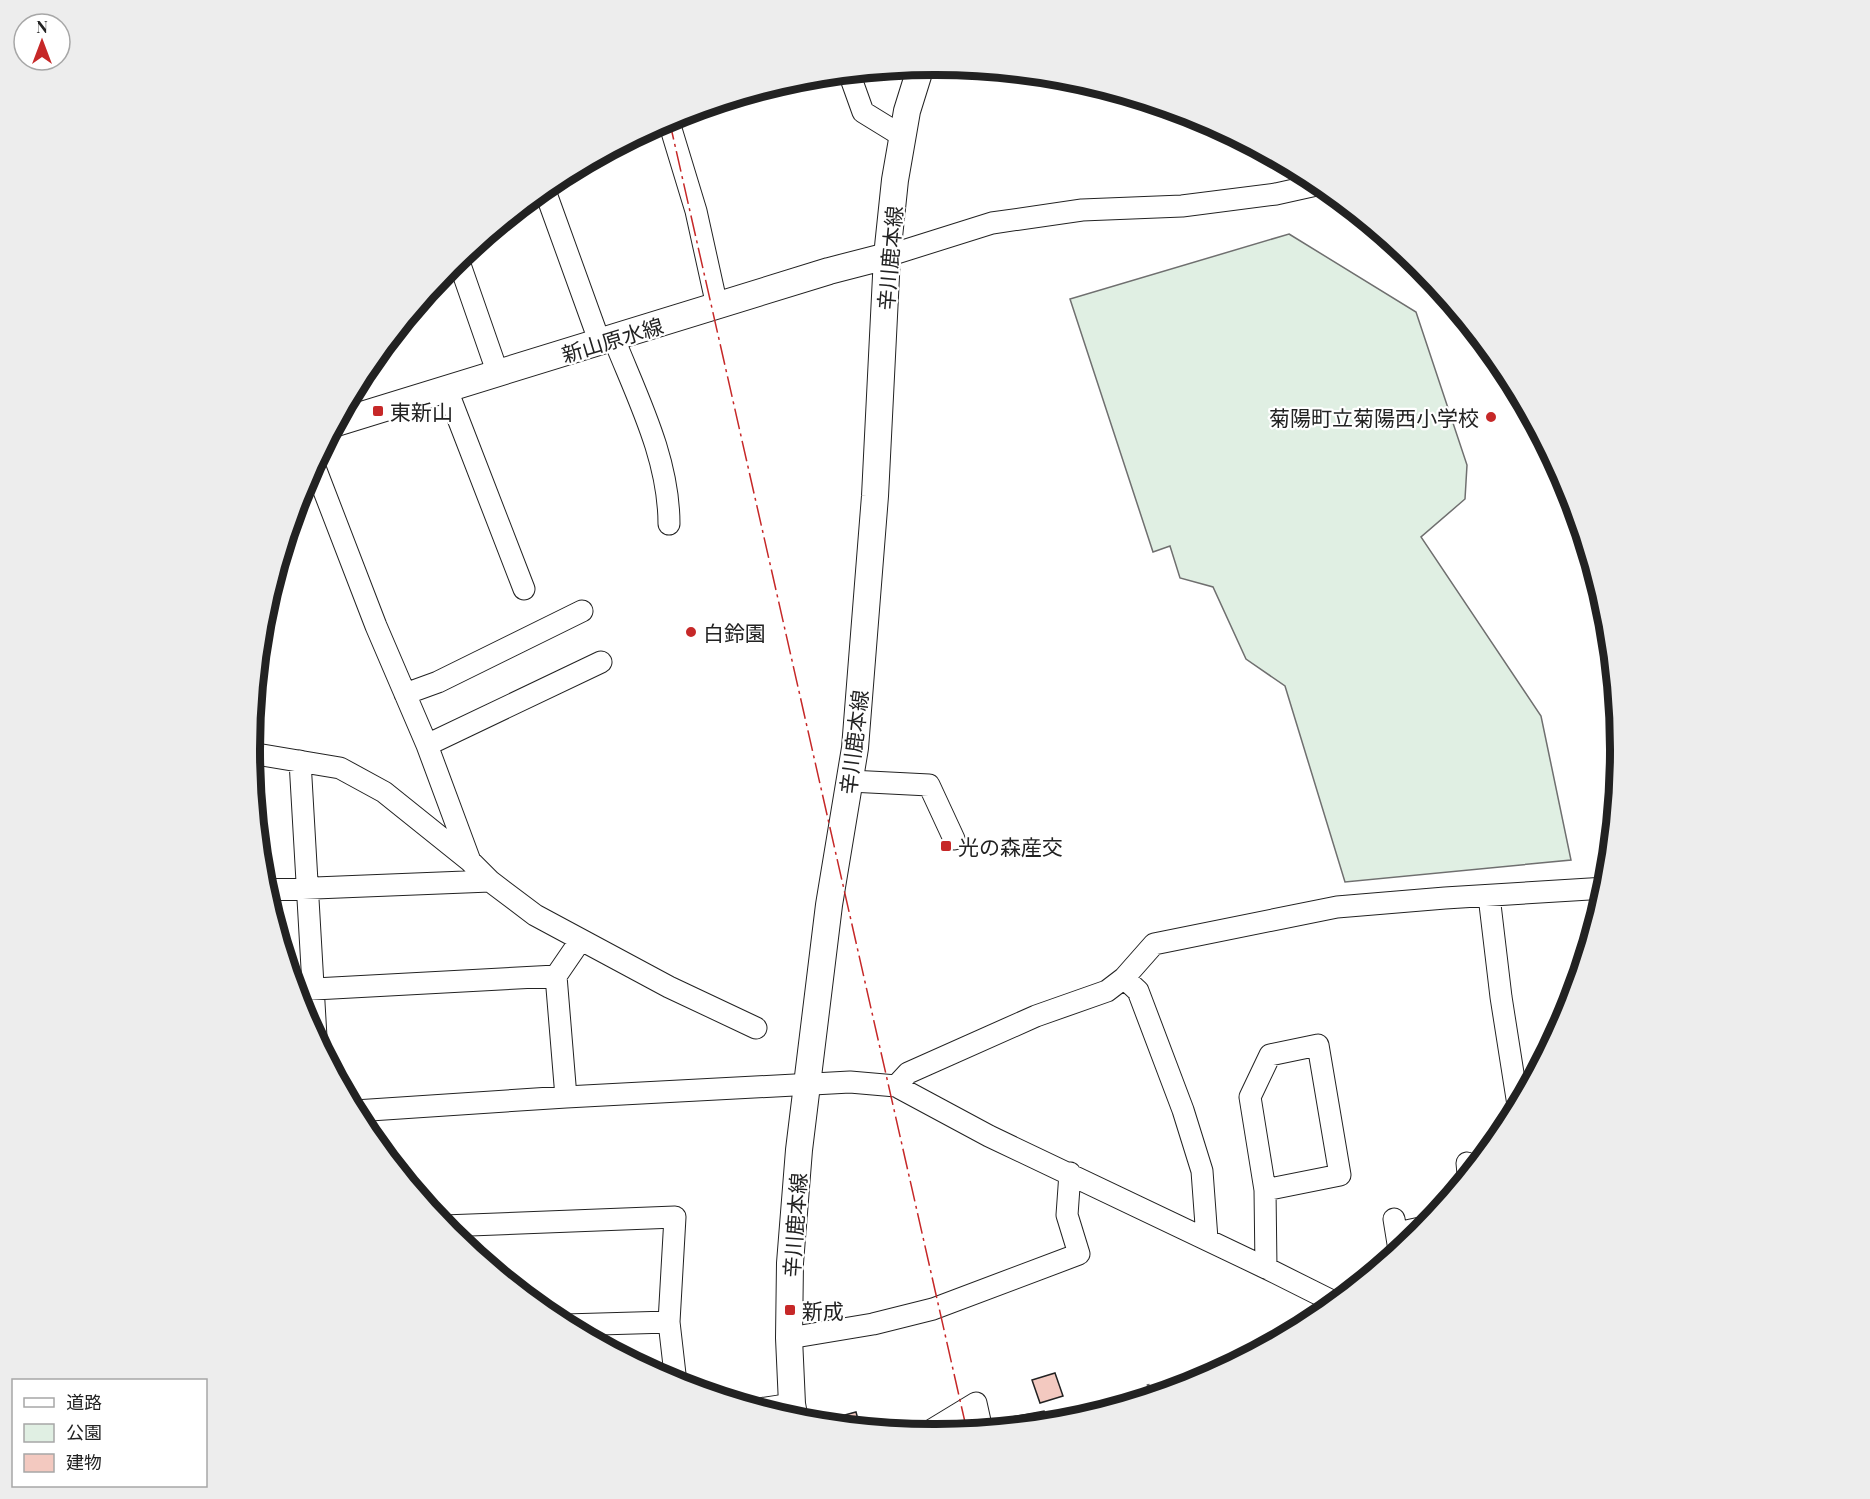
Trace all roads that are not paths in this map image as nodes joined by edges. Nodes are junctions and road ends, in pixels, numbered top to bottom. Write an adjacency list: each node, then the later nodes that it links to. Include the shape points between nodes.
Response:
1 (918, 75): 4 (main road, 辛川鹿本線)
2 (852, 80): 4 (street, via 863,112)
3 (671, 129): 9 (street, via 696,211)
4 (902, 136): 7 (main road, 辛川鹿本線)
5 (1307, 187): 7 (street, via 1182,206 1082,210 992,223)
6 (548, 197): 10 (street)
7 (887, 256): 9 (main road, 新山原水線); 23 (main road, 辛川鹿本線, via 876,496)
8 (462, 269): 11 (street)
9 (717, 306): 10 (main road, 新山原水線)
10 (607, 341): 11 (main road, 新山原水線); 15 (street, via 659,451 669,500)
11 (498, 374): 12 (main road, 新山原水線)
12 (447, 390): 13 (main road, 新山原水線); 16 (street)
13 (347, 420)
14 (318, 477): 19 (street)
15 (669, 524)
16 (524, 589)
17 (582, 611): 19 (street, via 438,682)
18 (601, 662): 20 (street)
19 (405, 694): 20 (street)
20 (427, 745): 25 (street)
21 (260, 755): 22 (street)
22 (300, 761): 25 (street, via 340,768 384,792); 27 (street)
23 (850, 781): 24 (street, via 929,785); 37 (main road, 辛川鹿本線, via 828,905)
24 (954, 838)
25 (470, 861): 26 (street)
26 (490, 881): 27 (street); 31 (street, via 535,915)
27 (307, 888): 29 (street); 34 (street)
28 (1595, 889): 30 (street)
29 (275, 890)
30 (1489, 896): 33 (street, via 1337,907 1154,944); 39 (street)
31 (580, 940): 32 (street); 36 (street)
32 (556, 976): 35 (street); 40 (street)
33 (1124, 978): 38 (street, via 1107,991 1036,1016 909,1074); 45 (street, via 1138,991 1184,1110 1202,1171)
34 (304, 987)
35 (304, 989)
36 (756, 1028)
37 (807, 1086): 38 (street, via 850,1082); 40 (street); 50 (main road, 辛川鹿本線, via 791,1251)
38 (896, 1086): 42 (street, via 989,1136)
39 (1516, 1092)
40 (566, 1097): 41 (street)
41 (365, 1110)
42 (1070, 1173): 45 (street); 50 (street, via 1067,1215 1079,1254 933,1309)
43 (1265, 1190): 43 (street, via 1340,1174 1318,1045 1270,1055 1250,1097); 46 (street)
44 (458, 1225): 48 (street, via 675,1217)
45 (1207, 1239): 46 (street)
46 (1266, 1268): 47 (street)
47 (1327, 1298)
48 (669, 1322): 49 (street); 51 (street)
49 (583, 1324)
50 (789, 1338): 52 (main road, 辛川鹿本線)
51 (675, 1372)
52 (794, 1409)
53 (980, 1423): 54 (street, via 976,1403)
54 (942, 1424)

